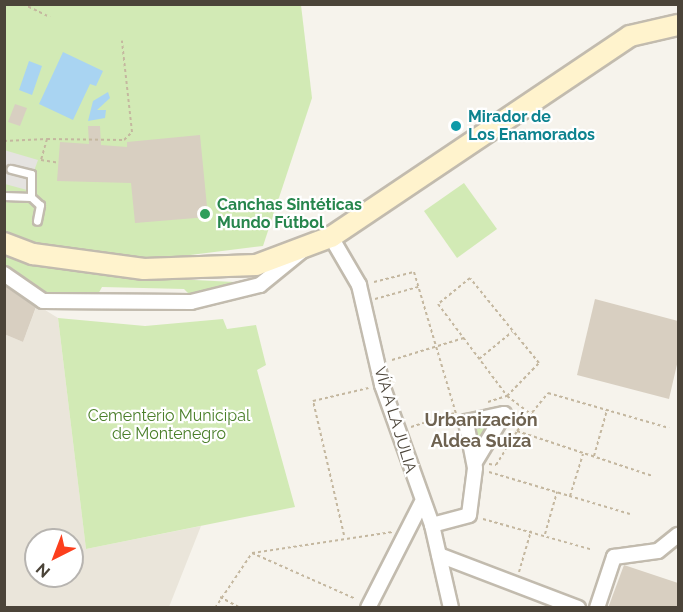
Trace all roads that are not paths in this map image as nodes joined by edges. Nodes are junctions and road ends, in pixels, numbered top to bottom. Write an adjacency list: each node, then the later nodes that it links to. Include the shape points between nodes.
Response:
1 (678, 25): 6 (main road, via 630,36)
2 (11, 169): 4 (lane, via 31,174)
3 (4, 196): 4 (lane)
4 (31, 197): 5 (lane, via 40,205)
5 (37, 221)
6 (331, 237): 8 (main road); 11 (street, VÍA A LA JULIA, via 359,285 376,364)
7 (4, 243): 8 (main road, via 33,254 144,269 256,265)
8 (307, 247): 9 (street, via 260,285 191,302 43,301)
9 (4, 274)
10 (475, 465): 12 (street, via 469,515)
11 (421, 504): 12 (street, VÍA A LA JULIA); 15 (street)
12 (432, 525): 14 (street, VÍA A LA JULIA)
13 (678, 535): 18 (street, via 658,551 614,557)
14 (439, 555): 16 (street, VÍA A LA JULIA); 17 (street, via 516,580)
15 (369, 606)
16 (451, 608)
17 (578, 608)
18 (597, 608)

